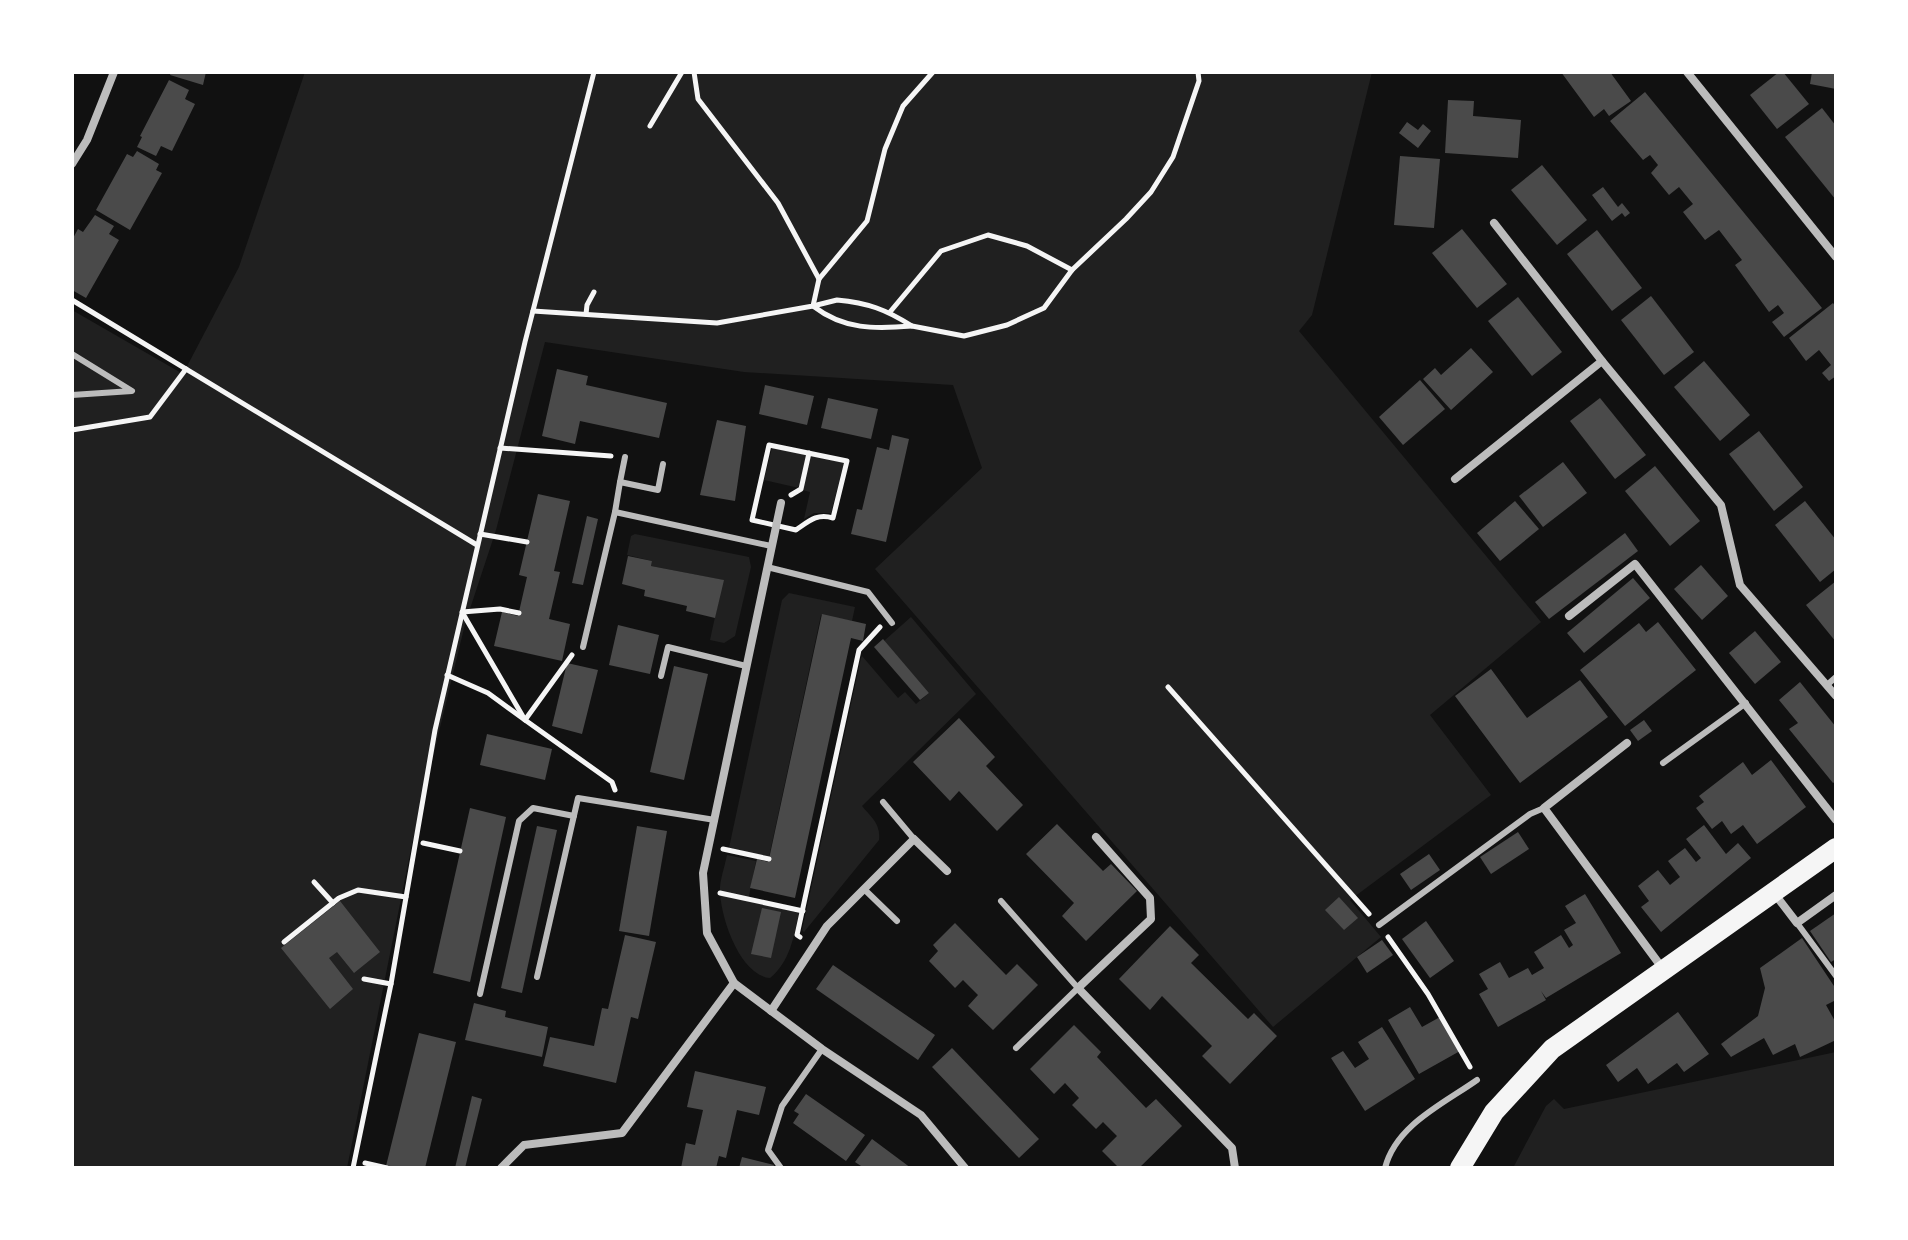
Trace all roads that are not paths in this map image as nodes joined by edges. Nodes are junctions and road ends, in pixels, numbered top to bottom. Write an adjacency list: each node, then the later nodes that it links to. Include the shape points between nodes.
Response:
1 (114, 72): 3 (street)
2 (1687, 72): 5 (street)
3 (72, 164)
4 (1494, 223): 7 (street)
5 (1836, 257)
6 (72, 354): 8 (lane, via 132,391)
7 (1602, 361): 11 (street); 23 (street, via 1721,505 1740,585)
8 (72, 395)
9 (625, 457): 12 (lane)
10 (663, 464): 12 (lane, via 658,490)
11 (1455, 479)
12 (620, 482): 14 (lane)
13 (781, 503): 15 (street)
14 (615, 512): 15 (lane); 19 (lane)
15 (771, 546): 16 (street)
16 (767, 567): 18 (lane, via 868,592); 20 (street)
17 (1569, 616): 25 (street, via 1635,564)
18 (890, 621)
19 (583, 647)
20 (746, 666): 21 (lane, via 668,647); 31 (street)
21 (661, 676)
22 (1836, 677): 23 (lane)
23 (1827, 685): 24 (street)
24 (1836, 696)
25 (1746, 703): 27 (lane); 32 (street)
26 (1627, 743): 29 (street)
27 (1663, 763)
28 (883, 802): 34 (lane)
29 (1544, 808): 43 (lane); 44 (street)
30 (574, 816): 31 (lane, via 578,798); 46 (lane); 49 (lane, via 533,808 519,821)
31 (715, 820): 47 (street, via 703,873 707,933)
32 (1836, 820)
33 (1096, 837): 48 (street, via 1150,898 1151,919)
34 (914, 839): 36 (street); 37 (street)
35 (1836, 848): 38 (main road)
36 (947, 871)
37 (864, 889): 41 (lane); 50 (street, via 827,926)
38 (1774, 893): 42 (street); 44 (main road)
39 (1836, 895): 42 (street)
40 (1001, 901): 48 (lane)
41 (897, 921)
42 (1797, 923): 45 (lane)
43 (1379, 925)
44 (1663, 969): 59 (main road, via 1552,1049 1494,1112)
45 (1836, 976)
46 (537, 977)
47 (734, 983): 50 (street); 54 (street, via 622,1133 524,1145)
48 (1078, 988): 51 (lane); 57 (street, via 1232,1148)
49 (480, 994)
50 (771, 1011): 52 (street)
51 (1016, 1048)
52 (822, 1049): 55 (lane, via 782,1106 768,1150); 56 (street, via 921,1115)
53 (1477, 1080): 58 (lane, via 1403,1133)
54 (501, 1168)
55 (781, 1168)
56 (965, 1168)
57 (1235, 1168)
58 (1385, 1168)
59 (1460, 1168)

